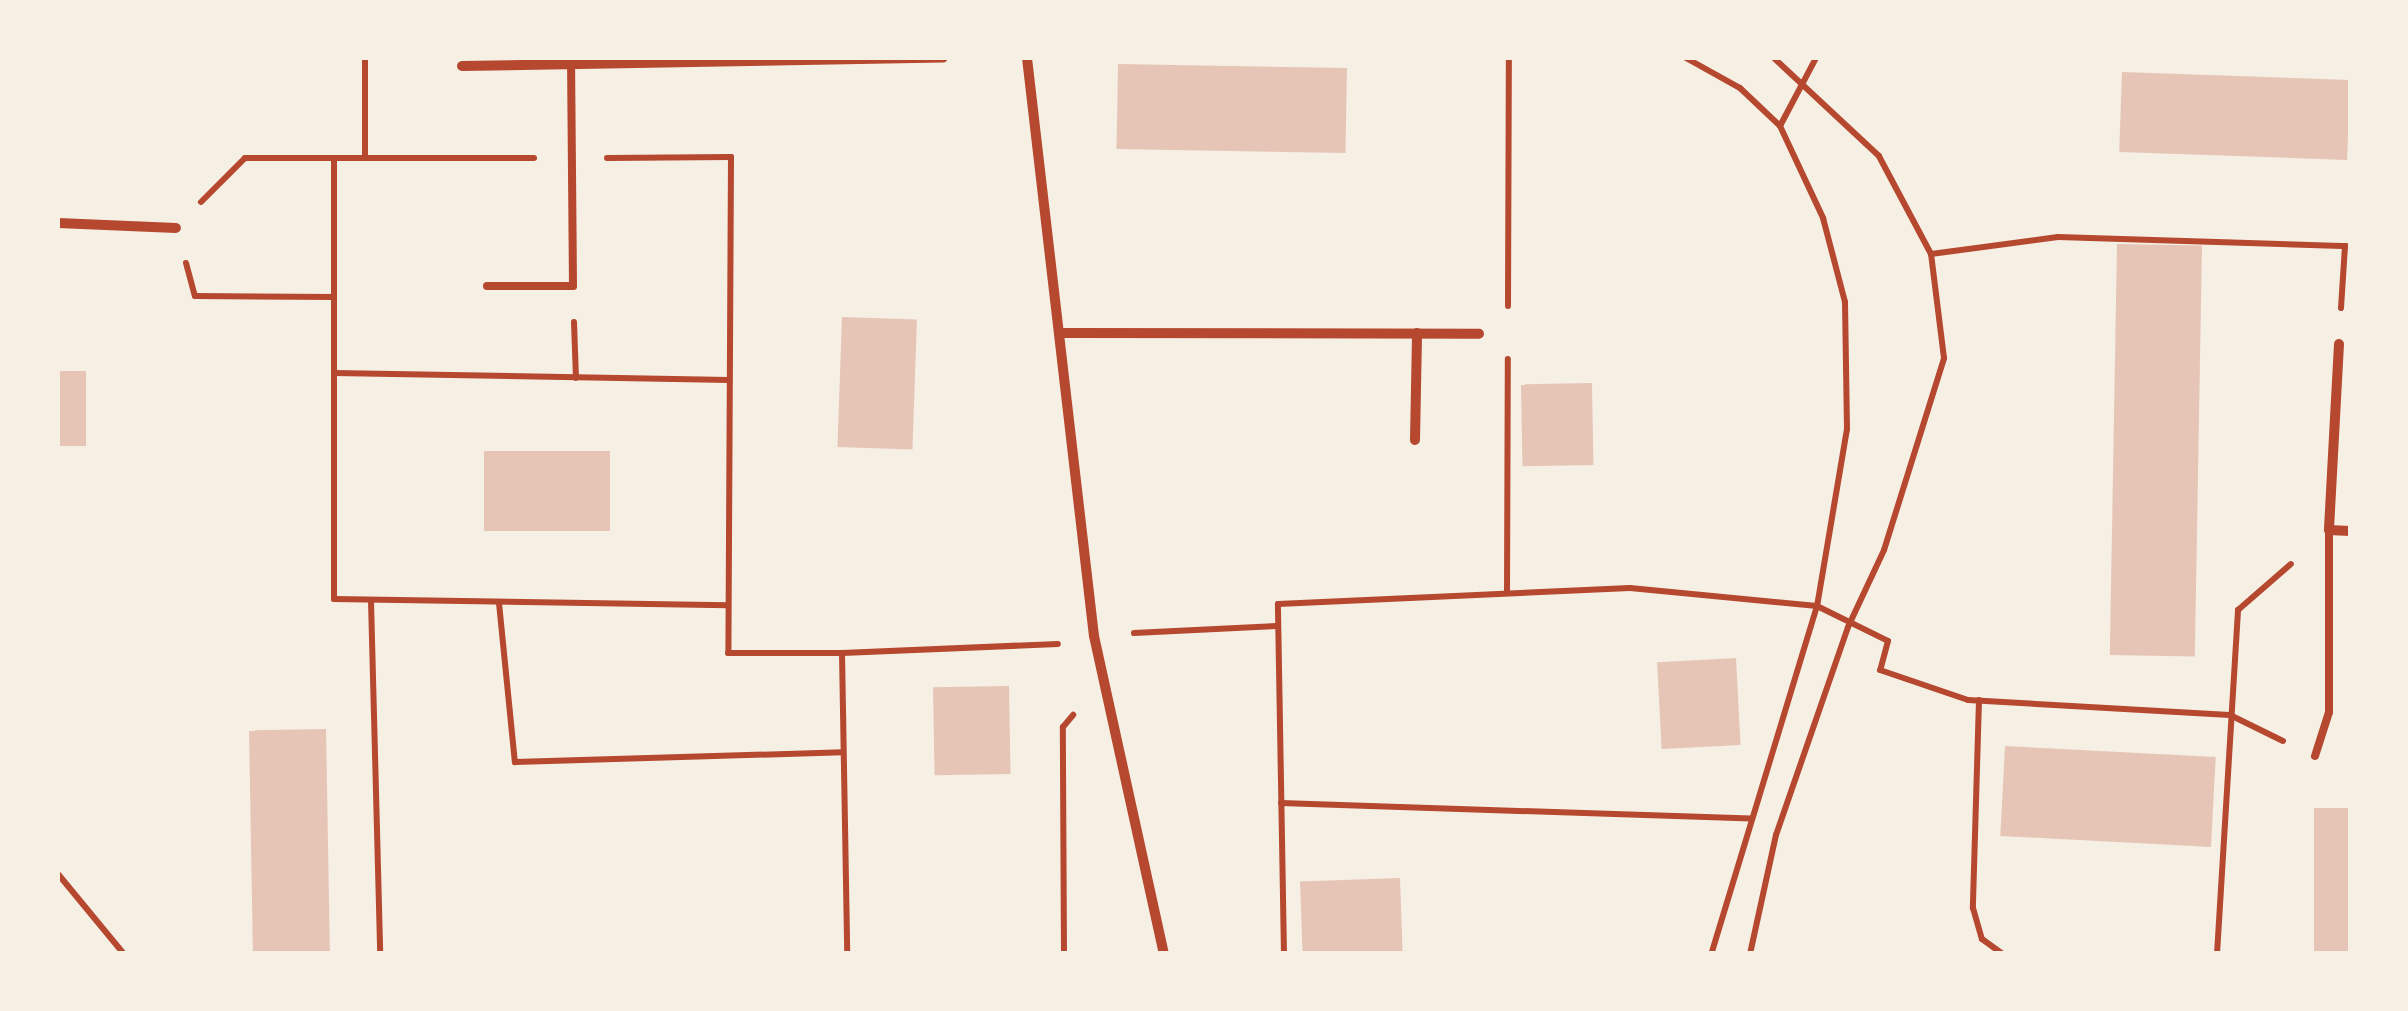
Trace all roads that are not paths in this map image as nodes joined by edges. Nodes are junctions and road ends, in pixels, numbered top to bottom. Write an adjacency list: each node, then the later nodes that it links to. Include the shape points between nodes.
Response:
1 (943, 58): 3 (street)
2 (1027, 58): 8 (street)
3 (570, 64): 4 (street); 7 (lane, via 573,286)
4 (462, 66)
5 (58, 223): 6 (street)
6 (176, 228)
7 (487, 286)
8 (1063, 332): 9 (street); 16 (street, via 1094,636)
9 (1417, 333): 10 (street); 12 (street)
10 (1479, 334)
11 (2339, 344): 13 (street)
12 (1415, 440)
13 (2330, 530): 14 (street); 15 (lane, via 2329,712)
14 (2350, 531)
15 (2315, 756)
16 (1164, 954)

